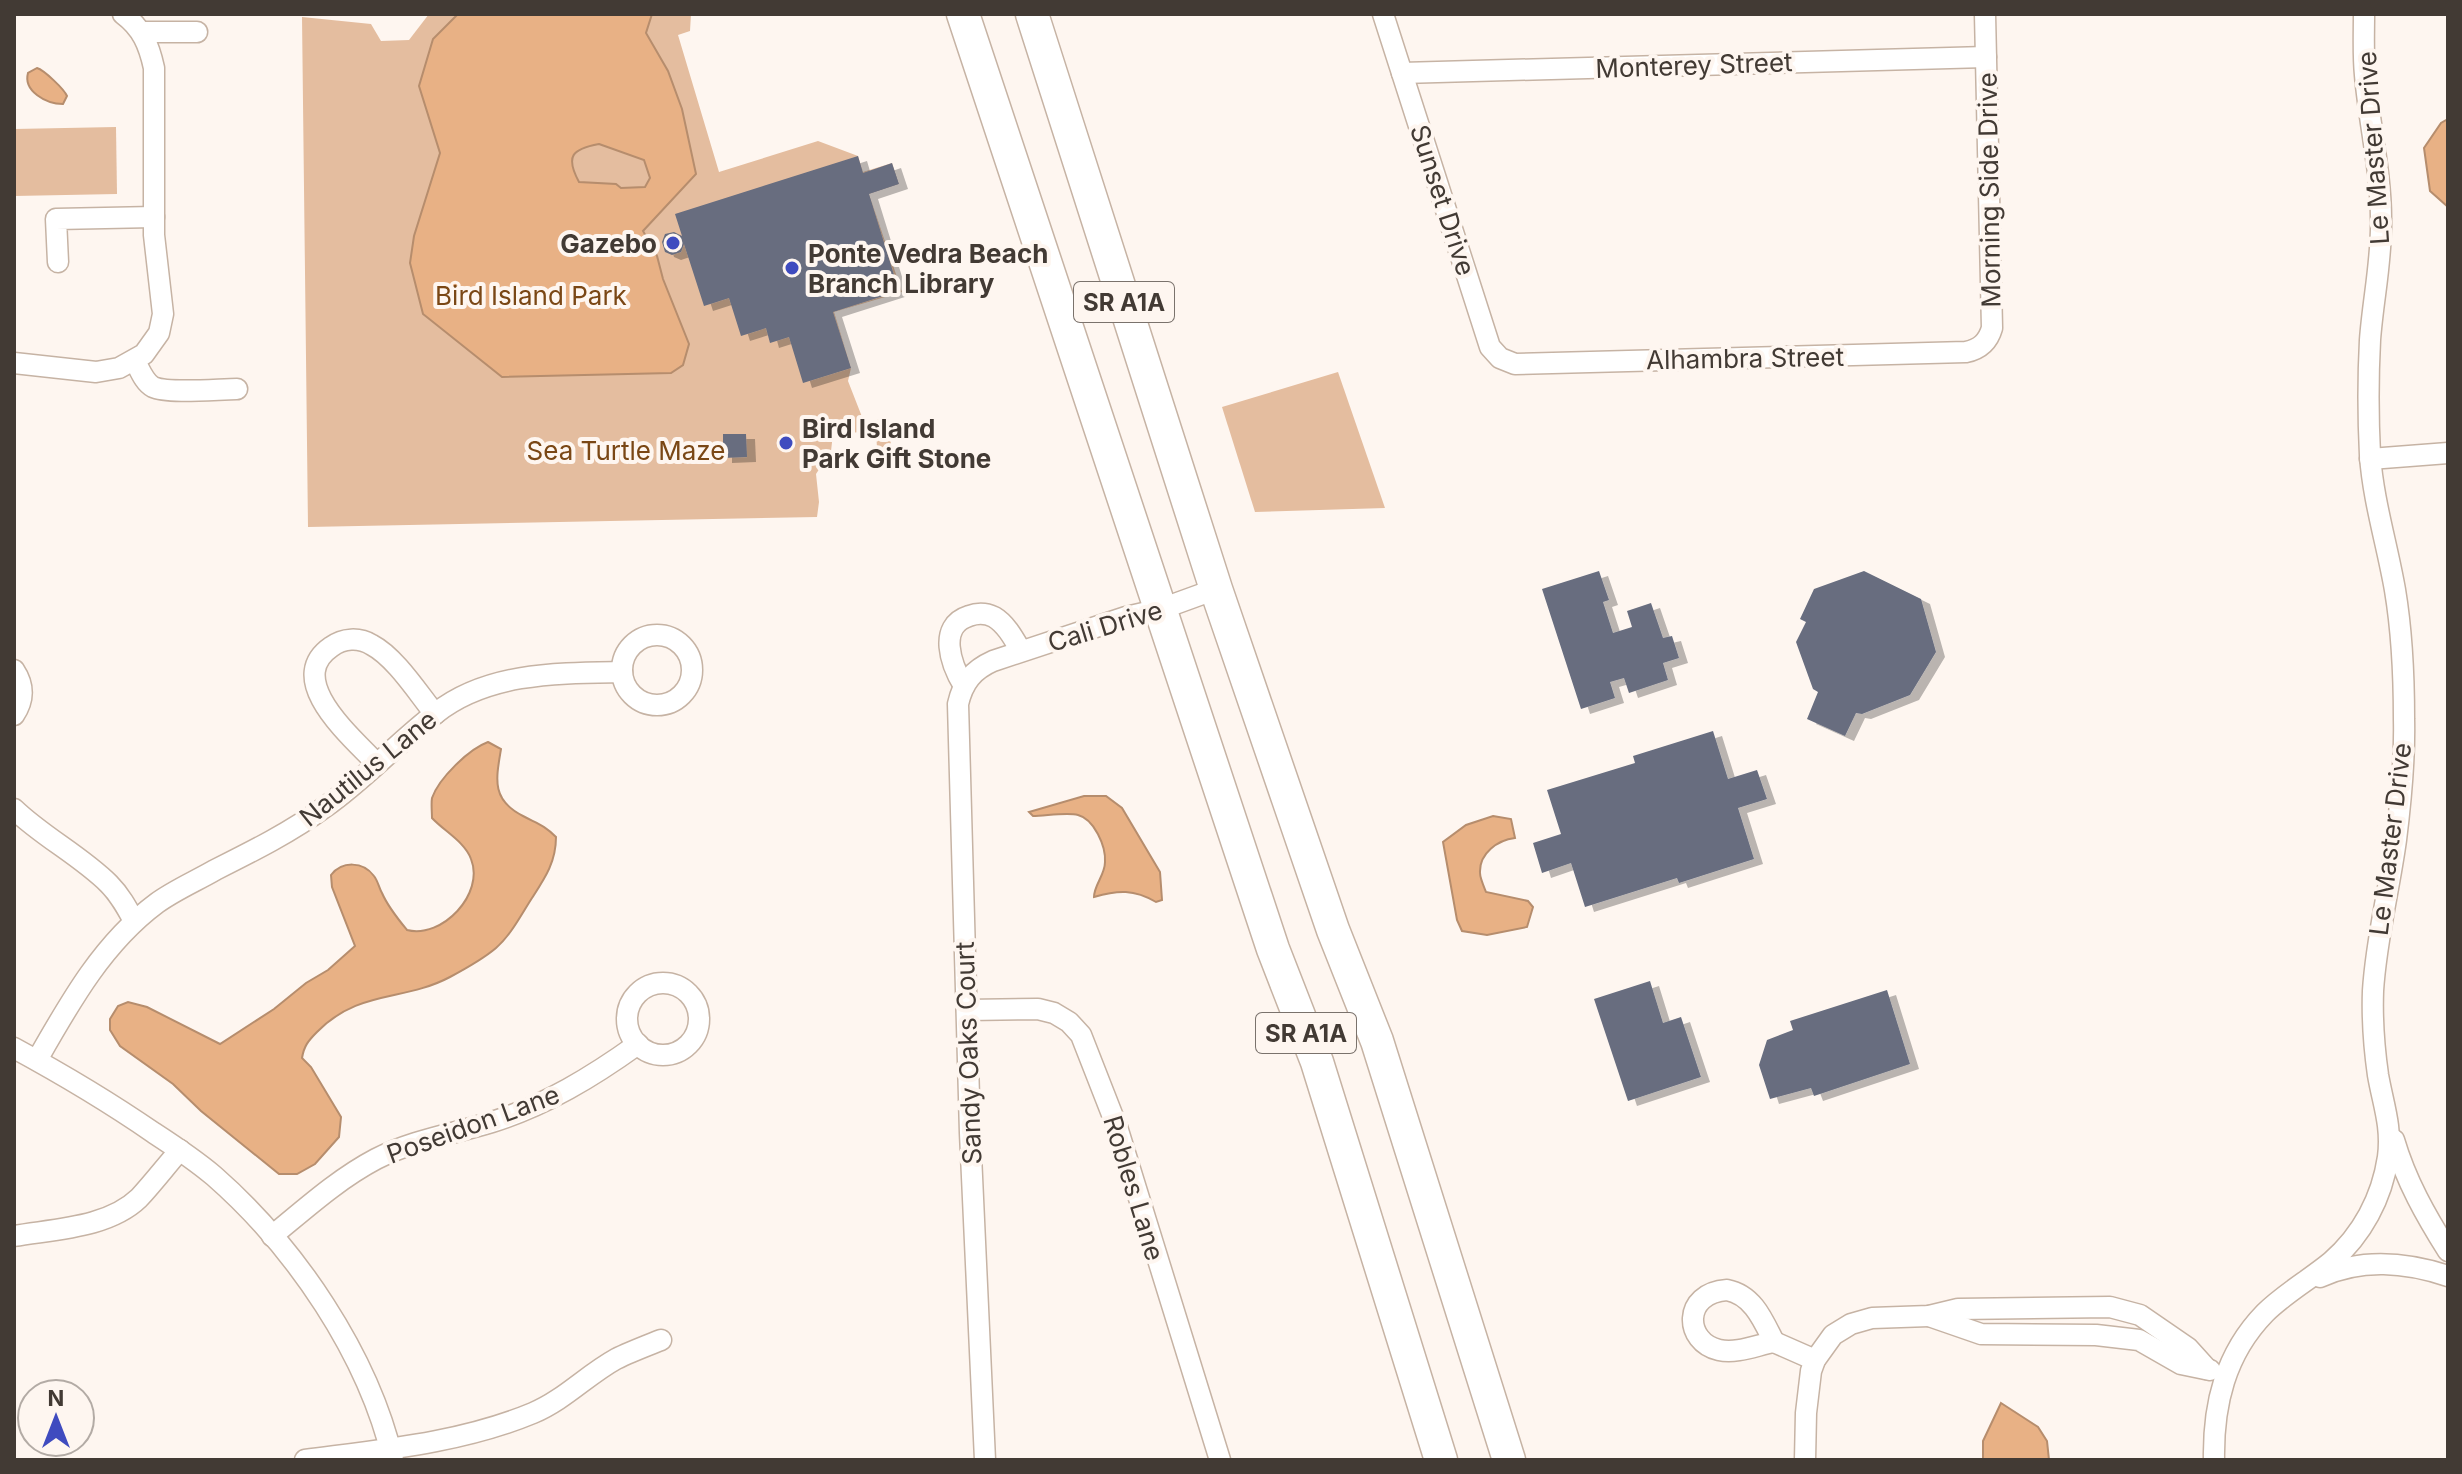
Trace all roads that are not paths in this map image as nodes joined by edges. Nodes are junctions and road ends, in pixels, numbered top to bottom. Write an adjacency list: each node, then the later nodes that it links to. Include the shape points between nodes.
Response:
1 (123, 14): 7 (street)
2 (963, 14): 21 (main road, SR A1A)
3 (1032, 14): 20 (main road, SR A1A)
4 (1383, 14): 10 (street, Sunset Drive)
5 (1985, 14): 9 (street, Morning Side Drive)
6 (2364, 14): 19 (street, Le Master Drive, via 2365,73 2381,213 2367,394)
7 (142, 32): 8 (street); 11 (street, via 154,68)
8 (197, 32)
9 (1986, 57): 10 (street, Monterey Street); 13 (street, Morning Side Drive, via 1992,328 1982,346)
10 (1402, 73): 16 (street, Sunset Drive, via 1490,347 1500,358)
11 (154, 217): 12 (street, via 56,219); 14 (street, via 163,314 159,333)
12 (58, 262)
13 (1966, 352): 16 (street, Alhambra Street)
14 (142, 355): 15 (street, via 119,368 96,372); 17 (street, via 144,379 153,387)
15 (14, 363)
16 (1525, 364)
17 (237, 389)
18 (2448, 453): 19 (street)
19 (2370, 459): 35 (street, Le Master Drive, via 2402,652 2402,781 2373,994 2373,1033)
20 (1216, 589): 21 (street, Cali Drive); 54 (main road, SR A1A, via 1333,930 1377,1041)
21 (1161, 609): 22 (street, Cali Drive); 53 (main road, SR A1A, via 1273,949 1317,1062)
22 (1021, 651): 25 (street, Cali Drive, via 980,667); 25 (street, via 996,618 965,617 951,631 950,641 954,669)
23 (14, 670): 27 (street, via 22,695)
24 (622, 672): 26 (street, Nautilus Lane, via 518,678 463,696)
25 (964, 686): 31 (street, Sandy Oaks Court, via 958,704)
26 (435, 714): 28 (street, Nautilus Lane); 28 (street, via 380,650 349,640 328,648 316,666 316,691)
27 (14, 715)
28 (376, 763): 30 (street, Nautilus Lane, via 327,806 176,891)
29 (14, 809): 30 (street, via 108,883)
30 (134, 921): 34 (street, Nautilus Lane, via 72,999)
31 (967, 1010): 51 (street, Sandy Oaks Court); 52 (street, Robles Lane, via 1038,1009 1062,1017 1081,1035 1117,1127)
32 (638, 1044): 38 (street, Poseidon Lane, via 606,1068 527,1110 414,1142 376,1159)
33 (14, 1048): 34 (street)
34 (37, 1060): 36 (street)
35 (2390, 1128): 39 (street, via 2412,1188); 41 (street, Le Master Drive, via 2388,1159 2368,1218 2333,1260)
36 (180, 1150): 37 (street, via 117,1214); 38 (street, via 213,1175)
37 (14, 1236)
38 (272, 1236): 49 (street, via 335,1323 361,1372)
39 (2448, 1251)
40 (2448, 1276): 41 (street, via 2386,1263 2333,1271)
41 (2300, 1286): 48 (street, Le Master Drive, via 2275,1303)
42 (2084, 1305): 43 (street, via 1958,1309); 44 (street); 48 (street, via 2140,1315)
43 (1929, 1316): 44 (street, via 1981,1334); 47 (street, via 1851,1324 1833,1335)
44 (2085, 1335): 48 (street, via 2139,1340 2181,1364)
45 (661, 1340): 49 (street, via 616,1359 536,1412)
46 (1774, 1342): 47 (street)
47 (1815, 1360): 55 (street)
48 (2217, 1371): 56 (street, Le Master Drive)
49 (391, 1454): 50 (street)
50 (305, 1460)
51 (985, 1460)
52 (1220, 1460)
53 (1441, 1460)
54 (1509, 1460)
55 (1805, 1460)
56 (2214, 1460)

